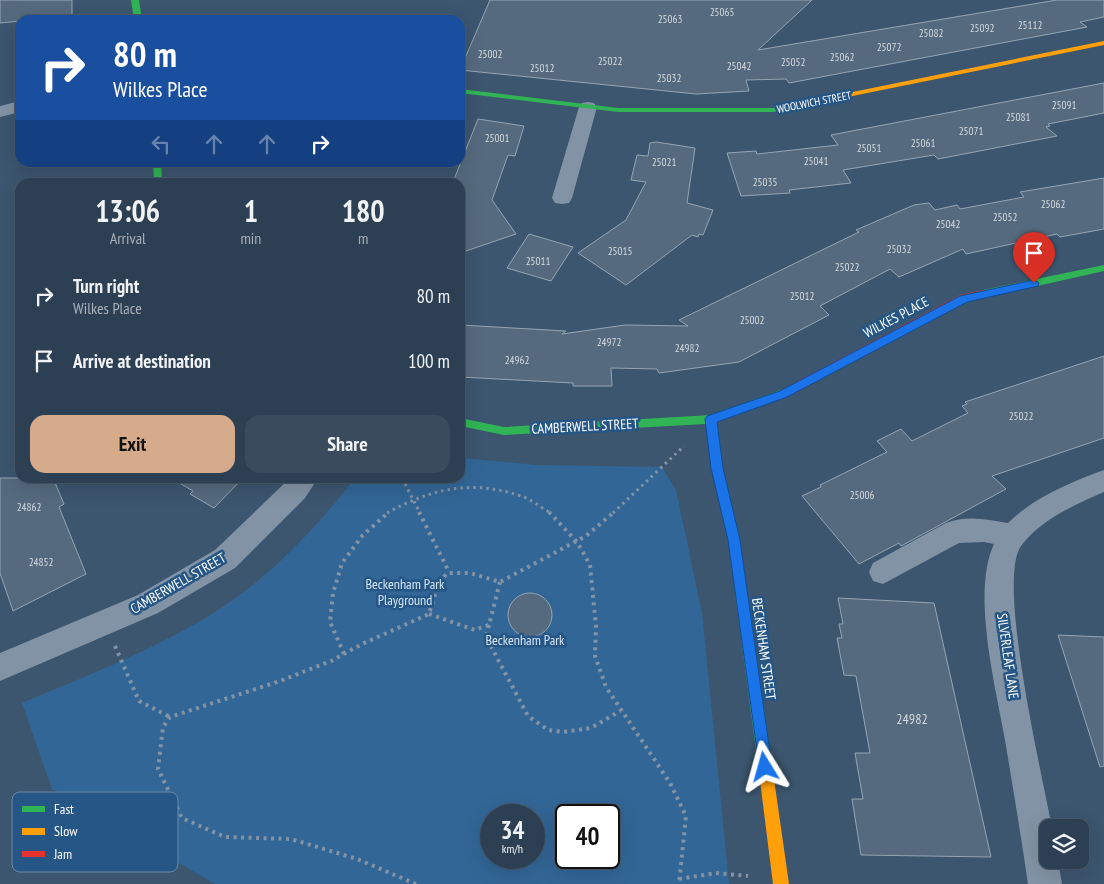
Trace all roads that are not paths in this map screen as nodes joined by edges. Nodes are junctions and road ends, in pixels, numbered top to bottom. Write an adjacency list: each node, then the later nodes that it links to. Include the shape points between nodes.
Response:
1 (135, 0): 2 (street)
2 (137, 15)
3 (1104, 43): 5 (street, WOOLWICH STREET, via 773,110 618,110)
4 (465, 92): 5 (street, WOOLWICH STREET)
5 (588, 106): 8 (street)
6 (15, 108): 7 (street)
7 (0, 112)
8 (562, 198)
9 (1104, 268): 10 (street, WILKES PLACE, via 964,298 784,394)
10 (711, 419): 11 (street, CAMBERWELL STREET, via 504,431); 17 (street, BECKENHAM STREET, via 717,468 734,540)
11 (465, 423)
12 (1104, 481): 14 (street, SILVERLEAF LANE, via 1029,519)
13 (301, 483): 16 (street, CAMBERWELL STREET, via 224,559 148,604)
14 (1013, 536): 15 (street, via 984,530 955,531); 18 (street, SILVERLEAF LANE, via 1006,547 998,583 1004,646)
15 (883, 572)
16 (0, 667)
17 (781, 882)
18 (1045, 884)

